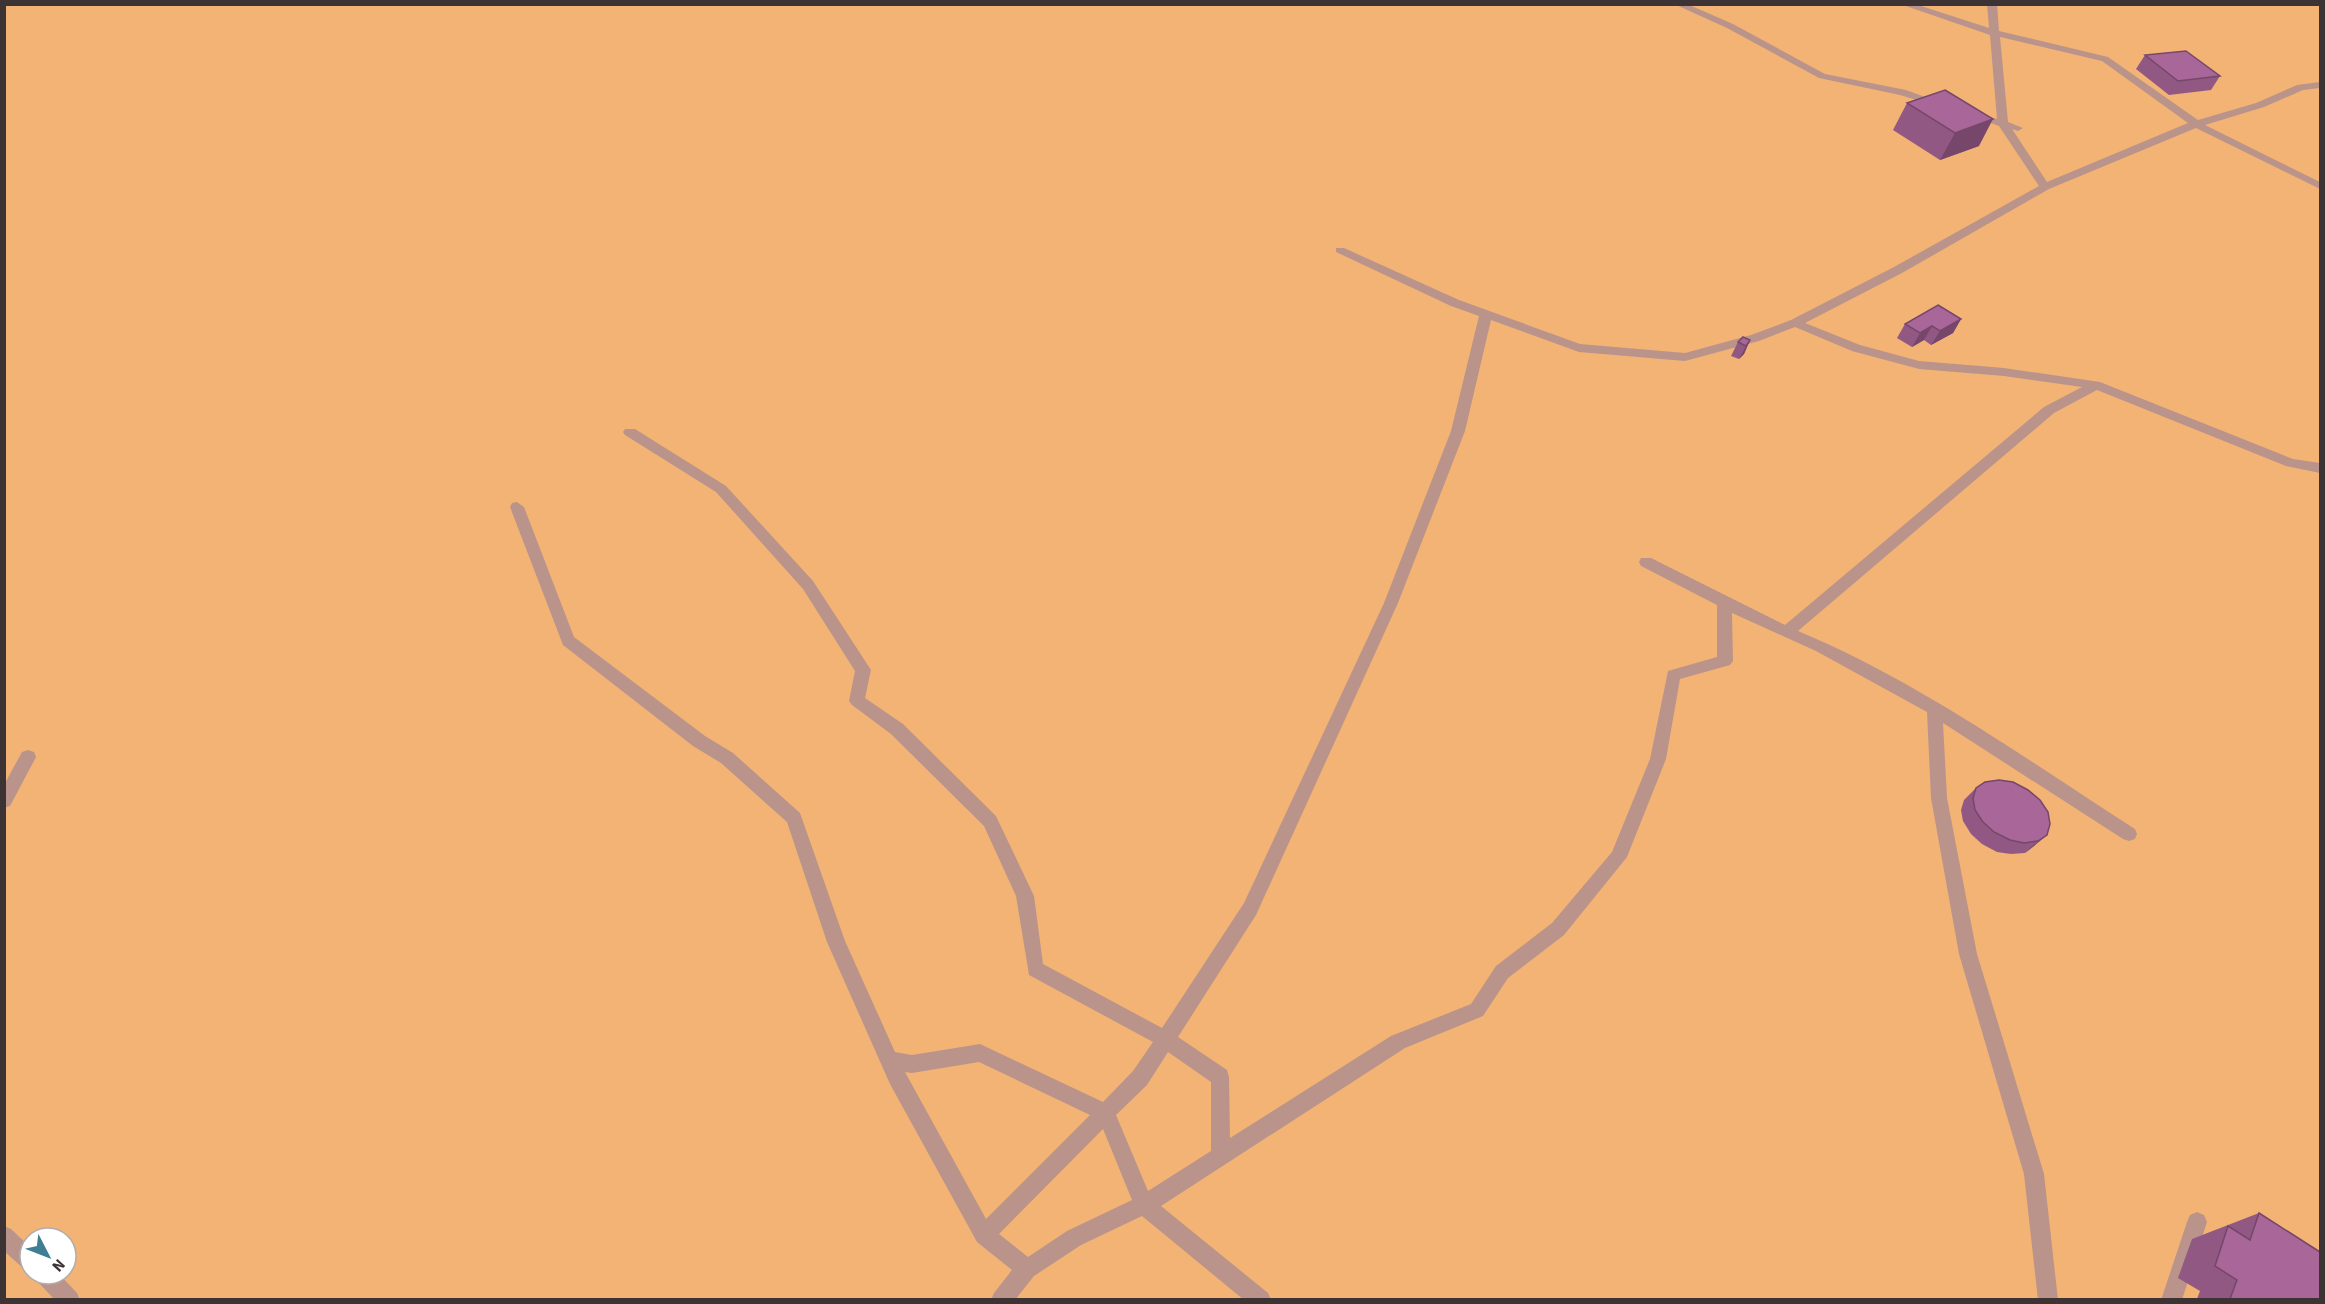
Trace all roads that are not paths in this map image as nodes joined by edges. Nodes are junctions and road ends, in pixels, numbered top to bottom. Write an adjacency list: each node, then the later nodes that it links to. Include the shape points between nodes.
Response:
1 (1678, 4): 6 (street, via 1731,26 1822,76 1902,92)
2 (1904, 4): 4 (street)
3 (1992, 4): 4 (street)
4 (1995, 33): 8 (street); 9 (street, via 2105,59)
5 (2320, 84): 9 (street)
6 (1947, 106)
7 (1958, 110): 8 (street)
8 (2003, 124): 10 (street); 12 (street)
9 (2196, 124): 11 (street); 12 (street)
10 (2018, 128)
11 (2320, 186)
12 (2045, 187): 15 (street, via 1898,270)
13 (1340, 250): 14 (street)
14 (1486, 314): 15 (street, via 1579,348 1685,357 1755,338); 27 (street, via 1458,431 1382,624 1250,909)
15 (1795, 322): 16 (street, via 1856,348 1919,365)
16 (2096, 385): 18 (street, via 2291,463); 22 (street, via 2049,410)
17 (630, 432): 27 (street, via 721,489 808,585 863,670 857,701 897,729 990,821 1025,896 1035,969)
18 (2320, 468)
19 (517, 507): 28 (street, via 568,641 727,758 794,818 836,942)
20 (1646, 562): 21 (street)
21 (1724, 602): 22 (street); 30 (street, via 1725,661 1673,675 1659,759 1619,857 1558,929 1502,972 1477,1010 1398,1042)
22 (1787, 632): 23 (street)
23 (1935, 709): 26 (street); 41 (street, via 1939,798 1968,954 2034,1174)
24 (28, 757): 25 (street)
25 (4, 801)
26 (2129, 834)
27 (1165, 1040): 29 (street, via 1140,1078); 30 (street, via 1220,1077)
28 (889, 1060): 29 (street, via 912,1064 980,1053); 33 (street)
29 (1106, 1113): 31 (street); 33 (street)
30 (1221, 1156): 31 (street)
31 (1144, 1205): 36 (street, via 1074,1238); 40 (street)
32 (2197, 1222): 42 (street)
33 (984, 1235): 36 (street)
34 (4, 1236): 35 (street)
35 (18, 1249)
36 (1027, 1269): 39 (street)
37 (56, 1286): 38 (street)
38 (70, 1299)
39 (1001, 1299)
40 (1261, 1299)
41 (2048, 1299)
42 (2171, 1299)

